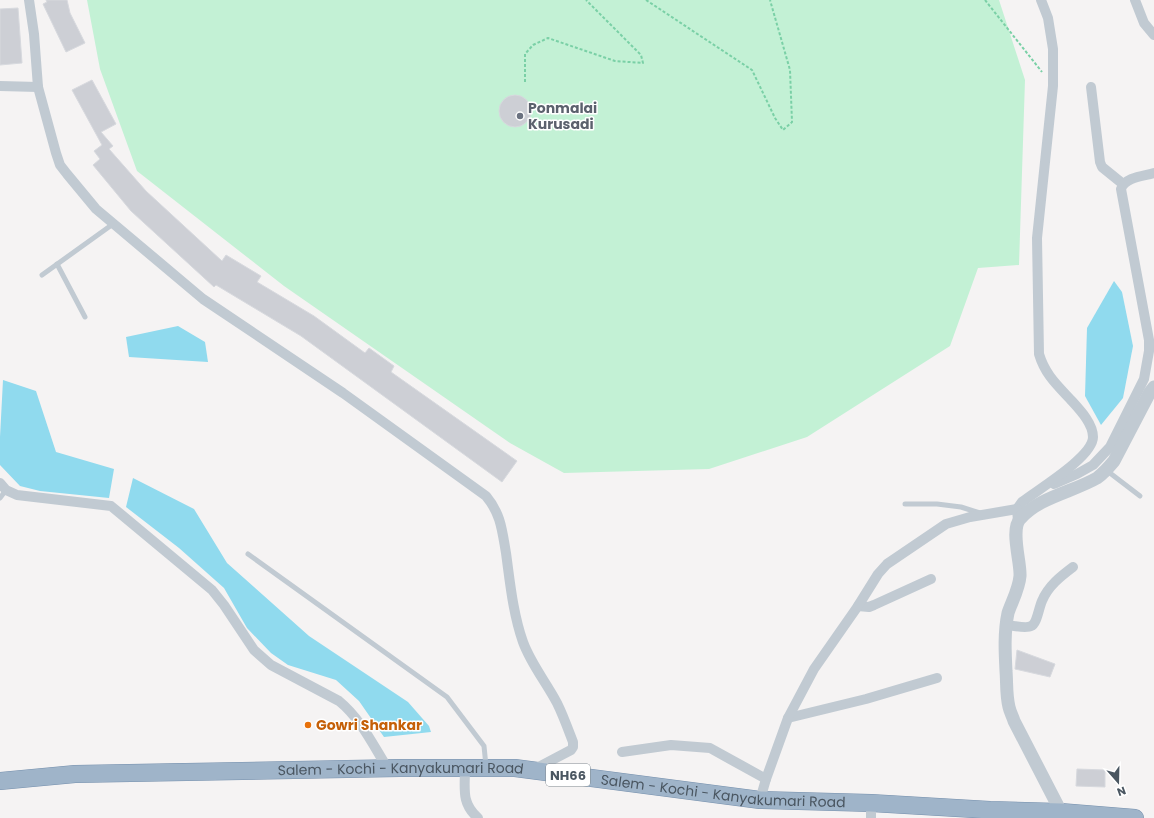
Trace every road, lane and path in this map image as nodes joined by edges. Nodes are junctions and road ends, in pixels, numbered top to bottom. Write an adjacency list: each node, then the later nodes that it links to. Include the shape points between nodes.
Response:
1 (29, 0): 12 (street)
2 (586, 0): 9 (path, via 641,55 643,63 615,61 548,38 533,45 525,54)
3 (646, 0): 4 (path, via 752,70 783,130 792,122 790,70)
4 (770, 0)
5 (985, 0): 11 (path)
6 (1041, 0): 11 (street, via 1052,32)
7 (1135, 0): 8 (street, via 1144,23)
8 (1154, 35)
9 (525, 82)
10 (0, 86): 12 (street)
11 (1053, 86): 23 (street, via 1037,238 1039,354 1046,371 1084,416 1093,437 1084,455)
12 (38, 87): 16 (street, via 60,165 96,210)
13 (1091, 87): 15 (street, via 1100,162)
14 (1154, 173): 15 (street)
15 (1123, 184): 23 (street, via 1121,189 1149,340 1144,379 1114,441 1105,453 1085,470)
16 (112, 224): 17 (lane); 40 (street, via 203,299 343,393 486,496 494,505 501,528 523,643 557,703 573,742 571,750)
17 (57, 264): 18 (lane); 19 (lane)
18 (42, 275)
19 (85, 316)
20 (1154, 387): 21 (street)
21 (1106, 470): 24 (lane); 28 (street, via 1097,478)
22 (3, 486): 25 (lane); 39 (street, via 17,495 111,506 212,590 254,650 271,665 346,707 360,724)
23 (1035, 492): 28 (street, via 1022,502)
24 (1140, 496)
25 (0, 498)
26 (905, 504): 27 (lane, via 961,507)
27 (984, 515): 28 (street); 32 (street, via 946,524 887,564)
28 (1018, 515): 33 (street, via 1016,532 1020,576)
29 (248, 554): 38 (lane, via 447,697 484,746)
30 (1073, 566): 33 (street, via 1056,581 1042,600 1032,626)
31 (931, 579): 32 (street, via 872,606)
32 (858, 606): 35 (street, via 814,668)
33 (1006, 625): 45 (street, via 1009,707)
34 (937, 678): 35 (street)
35 (788, 718): 41 (street)
36 (622, 752): 41 (street, via 671,745 710,748)
37 (465, 768): 38 (highway, Salem - Kochi - Kanyakumari Road / NH66); 39 (highway, Salem - Kochi - Kanyakumari Road / NH66); 46 (street, via 465,797 471,812)
38 (486, 768): 40 (highway, Salem - Kochi - Kanyakumari Road / NH66)
39 (388, 769): 42 (highway, Salem - Kochi - Kanyakumari Road / NH66, via 75,774)
40 (532, 770): 43 (highway, Salem - Kochi - Kanyakumari Road / NH66)
41 (766, 779): 43 (street)
42 (0, 780)
43 (760, 800): 44 (highway, Salem - Kochi - Kanyakumari Road / NH66)
44 (871, 811): 45 (highway, Salem - Kochi - Kanyakumari Road / NH66)
45 (1061, 812): 47 (highway, Salem - Kochi - Kanyakumari Road / NH66)
46 (478, 818)
47 (1135, 818)

